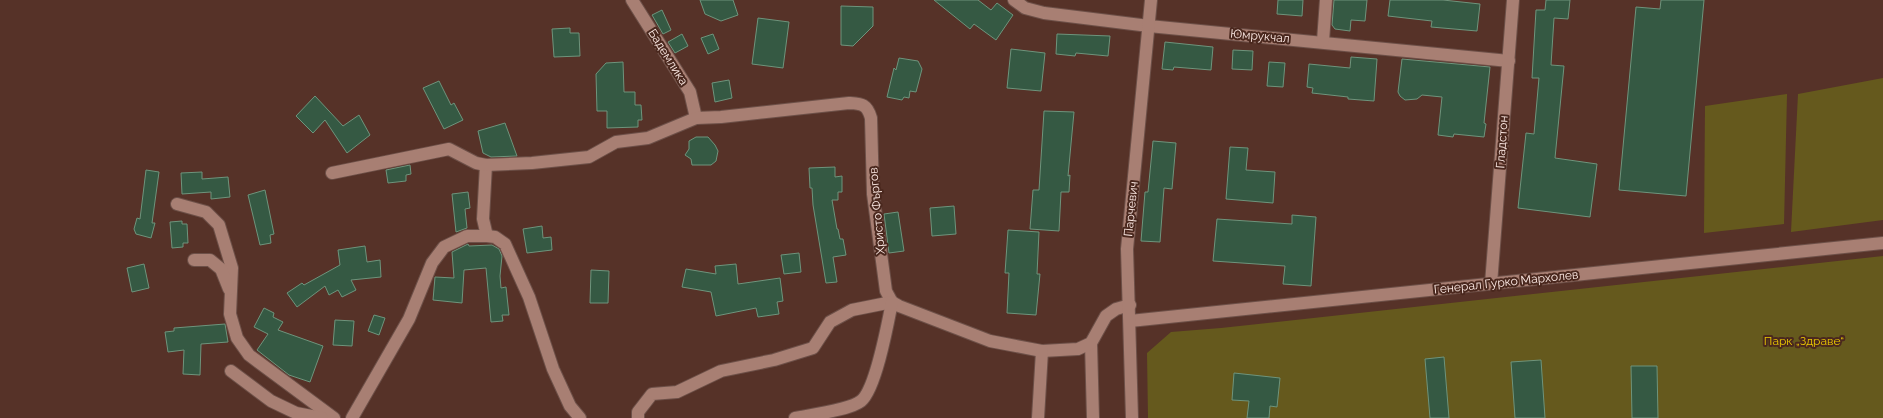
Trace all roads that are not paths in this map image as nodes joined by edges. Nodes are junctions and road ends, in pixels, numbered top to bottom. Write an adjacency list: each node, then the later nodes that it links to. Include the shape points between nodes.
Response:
1 (632, 0): 9 (street, Бадемлика, via 690,92)
2 (1014, 0): 6 (street, Юмрукчал, via 1025,8 1044,13)
3 (1151, 0): 6 (street, Парчевич)
4 (1326, 0): 7 (street)
5 (1513, 0): 8 (street, Гладстон)
6 (1148, 26): 7 (street, Юмрукчал); 19 (street, Парчевич, via 1127,249)
7 (1323, 41): 8 (street, Юмрукчал)
8 (1509, 61): 16 (street, Гладстон)
9 (696, 118): 10 (street, via 648,138 616,142 589,157); 18 (street, Христо Фъргов, via 848,103 861,104 868,109 872,118 873,194 886,291)
10 (486, 165): 11 (street, via 449,150); 13 (street, via 483,219)
11 (332, 172)
12 (177, 204): 17 (street, via 206,212 220,226 232,268)
13 (487, 236): 26 (street, via 467,236 444,247 432,264 409,319); 27 (street, via 505,244 529,297 553,369 570,406)
14 (1883, 243): 16 (street, Генерал Гурко Мархолев)
15 (194, 260): 17 (street, via 210,260 221,269)
16 (1491, 284): 20 (street, Генерал Гурко Мархолев)
17 (231, 293): 25 (street, via 230,314 237,338 249,355)
18 (892, 302): 22 (street, via 990,341); 28 (street, via 852,310 830,322 813,348 721,371 677,392 652,394 638,412); 29 (street, via 866,396 853,406)
19 (1130, 305): 20 (street, Парчевич); 21 (street, via 1106,316)
20 (1130, 321): 32 (street, Парчевич)
21 (1091, 342): 22 (street, via 1078,349); 31 (street)
22 (1042, 351): 30 (street)
23 (231, 371): 24 (street, via 271,401 296,413)
24 (322, 418)
25 (334, 418)
26 (352, 418)
27 (580, 418)
28 (638, 418)
29 (795, 418)
30 (1038, 418)
31 (1093, 418)
32 (1132, 418)

